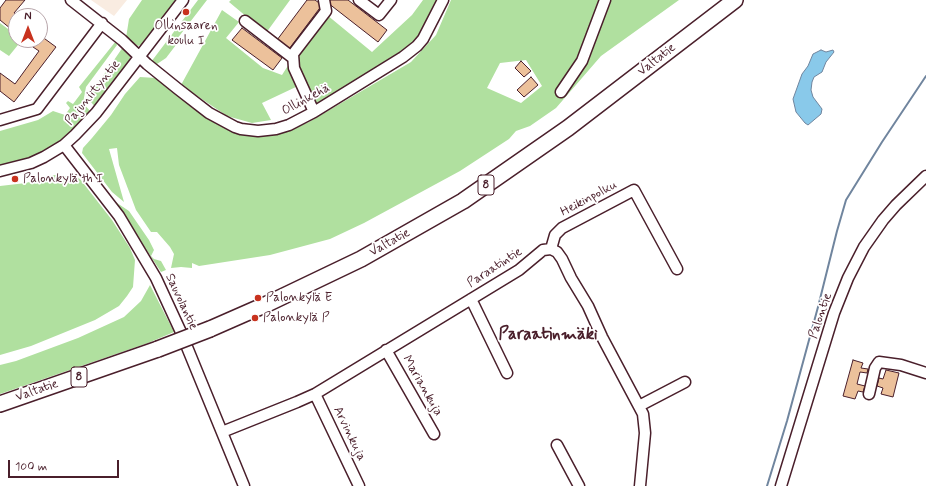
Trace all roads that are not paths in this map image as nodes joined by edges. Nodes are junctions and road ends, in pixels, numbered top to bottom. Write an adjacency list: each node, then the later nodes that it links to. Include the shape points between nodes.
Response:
1 (71, 0): 10 (street, Ollinkehä)
2 (183, 0): 11 (street, Pajuniityntie)
3 (324, 0): 12 (street, via 326,10 293,54)
4 (359, 0): 5 (street, via 379,15)
5 (391, 0)
6 (443, 0): 14 (street, Ollinkehä, via 423,39 410,52)
7 (605, 0): 13 (street, via 582,61)
8 (735, 0): 28 (highway, Valtatie / 8, bridge, via 568,128 462,201 361,259 210,329)
9 (245, 20): 12 (street)
10 (102, 23): 11 (street, Ollinkehä); 15 (street, via 37,109)
11 (139, 56): 14 (street, Ollinkehä, via 209,113 227,124 242,129 276,129); 16 (street, Pajuniityntie, via 96,113)
12 (293, 58): 14 (street, via 294,68)
13 (561, 92)
14 (314, 112)
15 (0, 120)
16 (64, 145): 17 (street, Pajuniityntie, via 31,162); 30 (street, Sauvolantie, via 119,216 156,278)
17 (0, 172)
18 (926, 176): 37 (street, Palontie, via 883,220 864,247 848,278 834,313)
19 (551, 249): 20 (street, Heikinpolku, via 555,235 562,228 634,190); 21 (street, Paraatintie, via 543,250 519,270); 29 (street, via 562,259)
20 (677, 269)
21 (471, 298): 22 (street, Paraatintie); 23 (street)
22 (386, 350): 26 (street, Paraatintie); 31 (street, Mariankuja)
23 (507, 373)
24 (926, 374): 27 (street, via 901,365 879,362 875,368)
25 (685, 382): 29 (street)
26 (314, 394): 30 (street, Paraatintie); 34 (street, Arvinkuja)
27 (869, 394)
28 (0, 404)
29 (639, 406): 36 (street, via 645,433)
30 (222, 432): 33 (street, Sauvolantie)
31 (434, 434)
32 (557, 445): 35 (street)
33 (244, 486)
34 (359, 486)
35 (579, 486)
36 (640, 486)
37 (781, 486)

